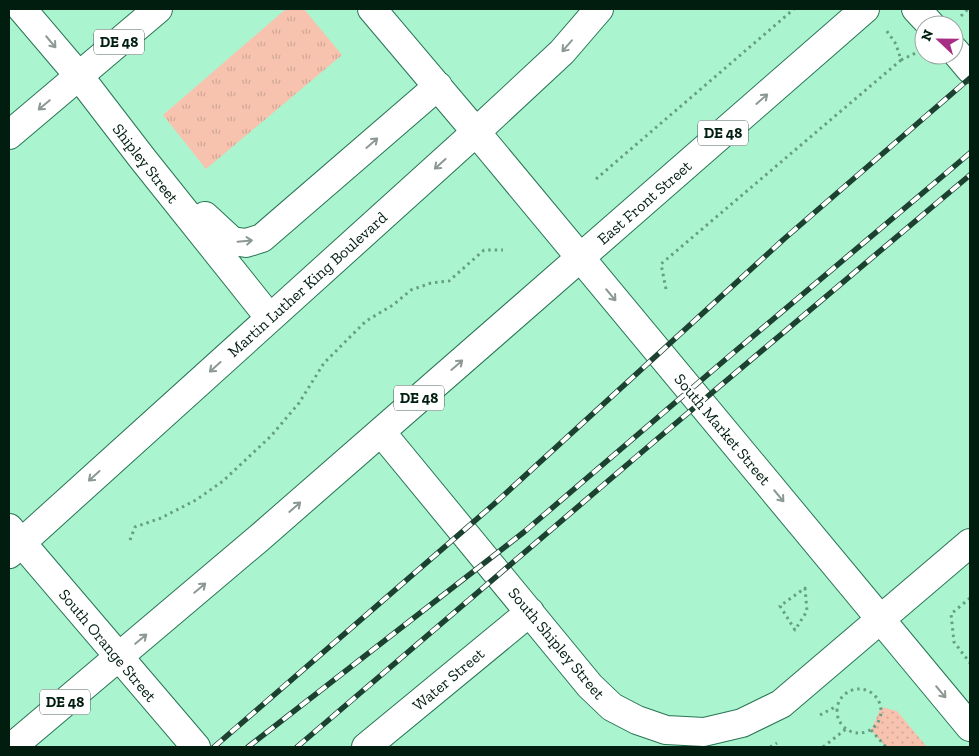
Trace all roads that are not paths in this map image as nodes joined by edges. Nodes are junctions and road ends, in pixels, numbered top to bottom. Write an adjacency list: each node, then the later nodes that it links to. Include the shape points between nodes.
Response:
1 (22, 9): 6 (main road, Shipley Street, one-way to 6)
2 (158, 9): 6 (main road, DE 48)
3 (372, 9): 7 (main road, South Market Street)
4 (599, 9): 8 (main road, Martin Luther King Boulevard, one-way to 8, via 562,52)
5 (873, 16): 11 (main road, East Front Street / DE 48, one-way to 5)
6 (79, 76): 9 (main road, DE 48, one-way to 9); 10 (main road, Shipley Street)
7 (438, 86): 8 (main road, South Market Street); 10 (main road, one-way to 7, via 232,241 246,243 262,238)
8 (476, 132): 11 (main road, South Market Street); 12 (main road, Martin Luther King Boulevard, one-way to 12)
9 (9, 135)
10 (142, 158): 12 (main road, Shipley Street)
11 (580, 257): 13 (main road, DE 48, one-way to 11); 17 (main road, South Market Street, one-way to 17)
12 (270, 317): 14 (main road, Martin Luther King Boulevard, one-way to 14)
13 (381, 432): 16 (main road, South Shipley Street); 18 (main road, DE 48, one-way to 13)
14 (13, 541): 18 (main road, South Orange Street)
15 (970, 543): 17 (main road, South Shipley Street)
16 (530, 612): 17 (main road, South Shipley Street, via 590,686 612,707 666,730 704,732 742,723 781,704); 22 (main road, Water Street)
17 (881, 619): 19 (main road, South Market Street, one-way to 19)
18 (118, 658): 20 (main road, DE 48); 21 (main road, South Orange Street)
19 (970, 727)
20 (12, 747)
21 (196, 747)
22 (366, 747)

